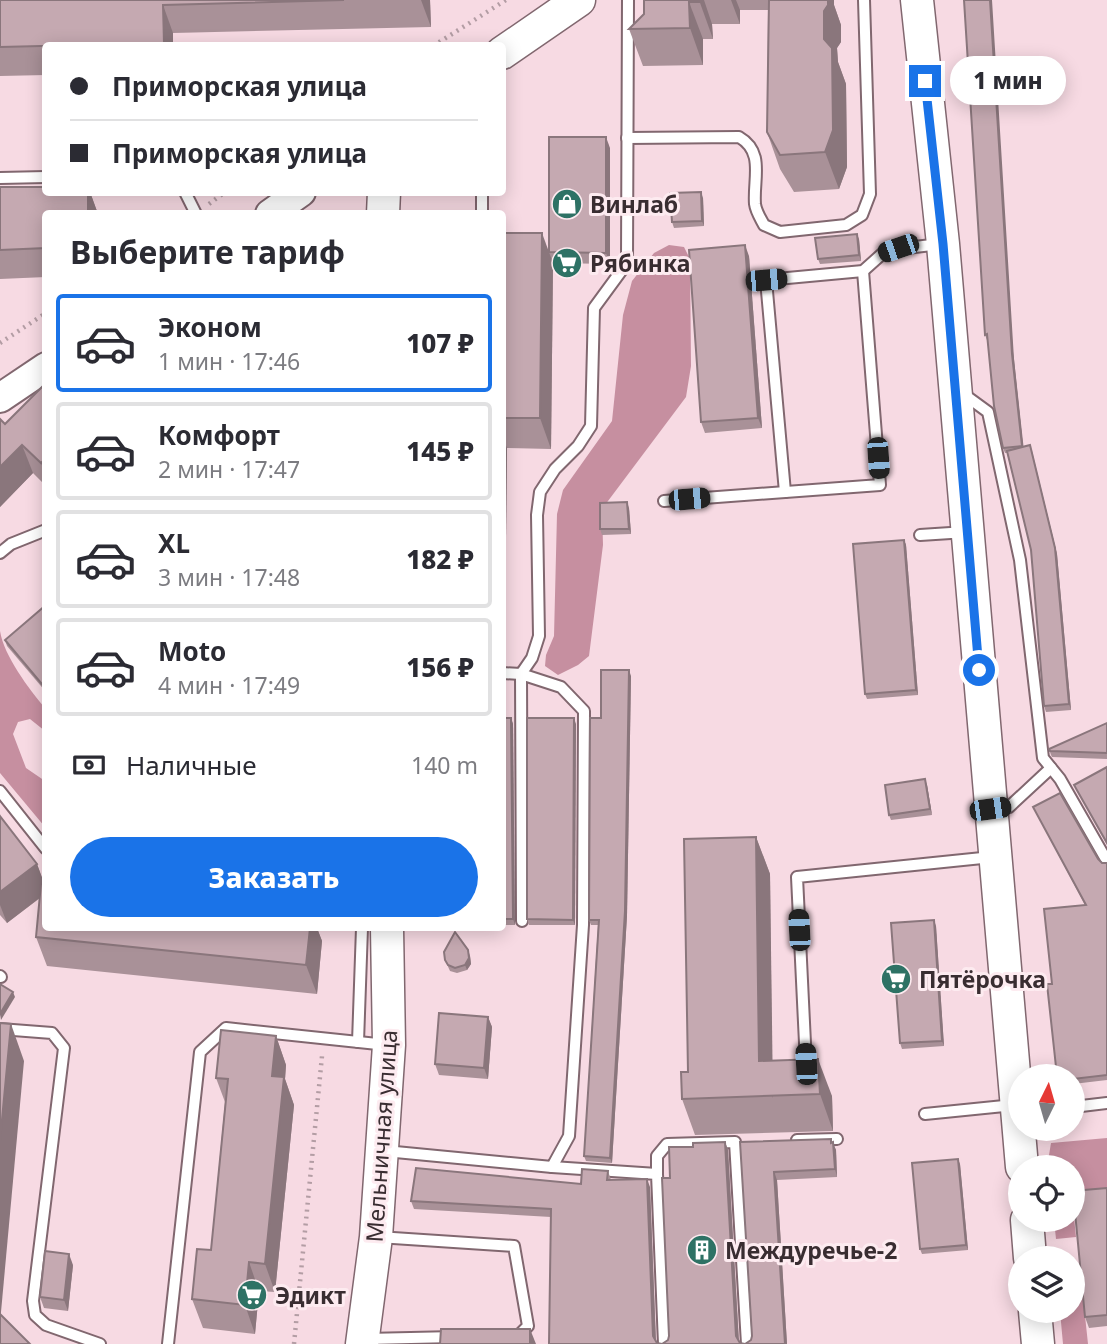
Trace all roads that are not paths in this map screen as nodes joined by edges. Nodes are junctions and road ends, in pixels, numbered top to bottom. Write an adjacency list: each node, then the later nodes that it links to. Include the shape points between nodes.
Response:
1 (579, 0): 5 (main road)
2 (628, 0): 6 (lane)
3 (864, 0): 6 (lane, via 870,194 862,215 846,225 780,232 764,225 755,207 756,158 750,143 739,137)
4 (916, 0): 11 (main road)
5 (506, 50)
6 (627, 138): 23 (lane, via 627,263 594,309 591,426 540,492 539,636)
7 (0, 177): 8 (lane)
8 (42, 177)
9 (295, 196): 10 (street)
10 (276, 210)
11 (943, 244): 12 (lane, via 898,248 881,254); 14 (main road)
12 (863, 271): 16 (lane, via 880,485); 16 (lane, via 766,280)
13 (42, 370): 15 (street)
14 (955, 389): 19 (main road); 24 (lane, via 988,412 1020,560 1043,758)
15 (0, 398)
16 (785, 492): 17 (lane)
17 (664, 501)
18 (42, 531): 21 (lane)
19 (967, 531): 20 (lane); 26 (main road)
20 (919, 535)
21 (0, 553)
22 (506, 673): 23 (lane)
23 (521, 674): 30 (lane); 47 (lane, via 561,687 584,711 583,925 569,1136)
24 (1051, 768): 26 (lane, via 1009,807); 29 (lane)
25 (0, 791): 27 (lane)
26 (990, 809): 28 (main road)
27 (42, 844)
28 (995, 857): 36 (lane, via 797,877); 37 (main road)
29 (1107, 861)
30 (522, 921)
31 (362, 931): 34 (lane)
32 (387, 931): 35 (main road, Мельничная улица)
33 (0, 1029): 53 (lane, via 52,1033 64,1048 33,1301 35,1315)
34 (358, 1042): 35 (lane); 56 (lane, via 226,1028 200,1052)
35 (389, 1045): 46 (main road, Мельничная улица)
36 (806, 1064)
37 (1014, 1064)
38 (1107, 1103): 40 (lane)
39 (1008, 1106): 41 (lane)
40 (1085, 1106)
41 (925, 1114)
42 (837, 1139): 43 (lane)
43 (786, 1140)
44 (748, 1142): 45 (lane)
45 (735, 1143): 48 (lane, via 667,1144 657,1156); 58 (lane)
46 (383, 1151): 47 (lane); 49 (main road, Мельничная улица)
47 (552, 1167): 48 (lane)
48 (657, 1174): 57 (lane)
49 (376, 1237): 51 (lane, via 514,1246 528,1326 519,1335); 54 (main road, Мельничная улица)
50 (1036, 1323): 59 (main road)
51 (506, 1335)
52 (467, 1336): 54 (lane)
53 (72, 1340): 55 (lane)
54 (362, 1342)
55 (100, 1344)
56 (168, 1344)
57 (664, 1344)
58 (747, 1344)
59 (1038, 1344)

